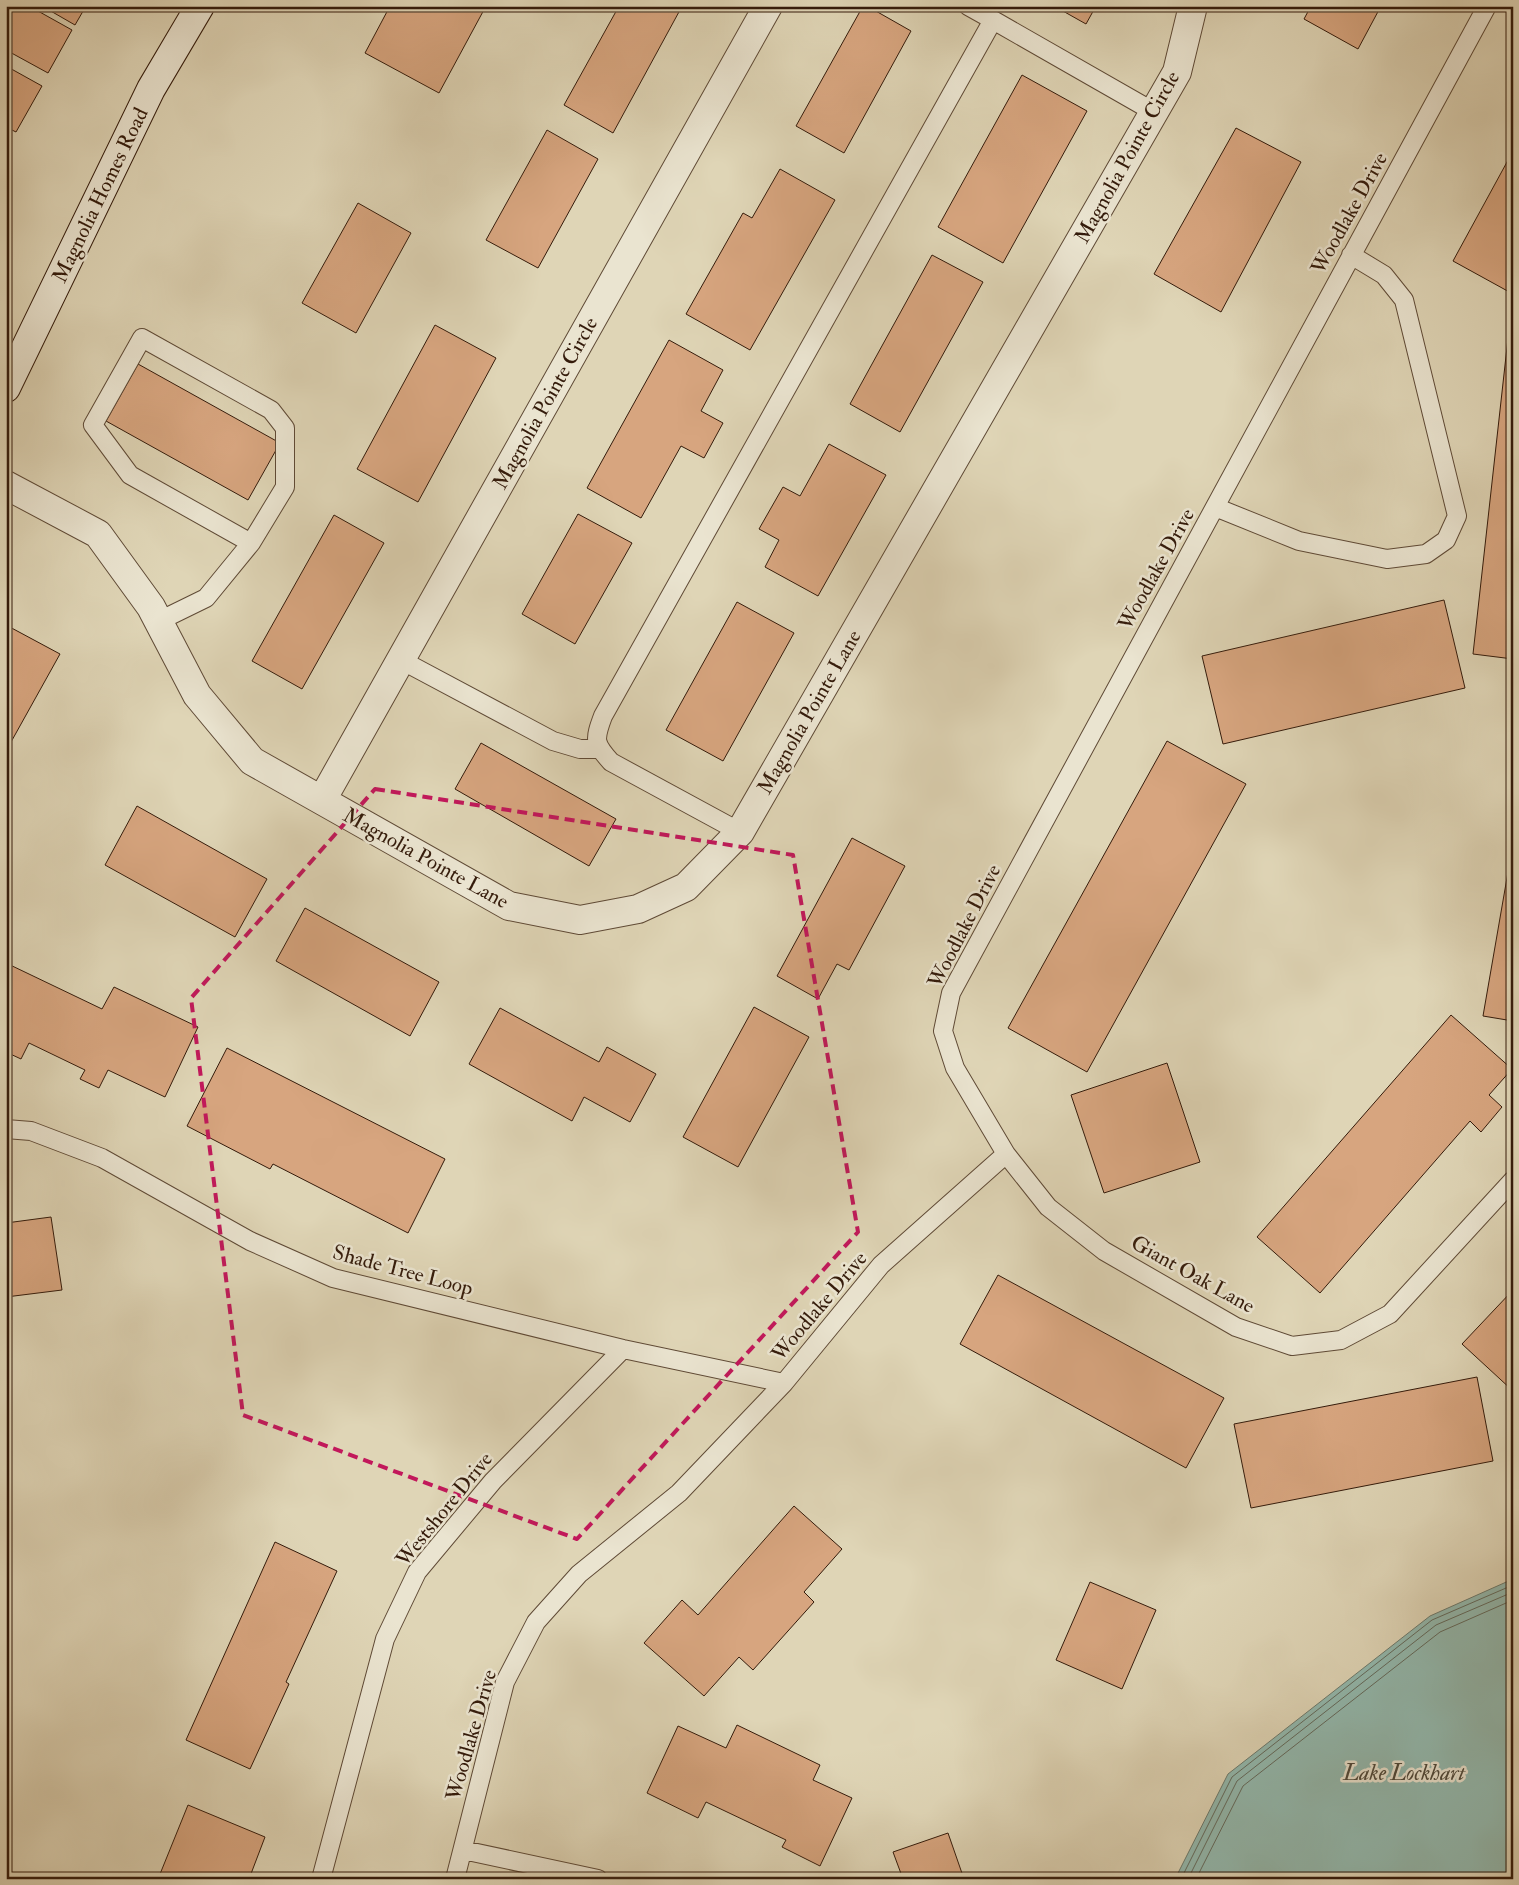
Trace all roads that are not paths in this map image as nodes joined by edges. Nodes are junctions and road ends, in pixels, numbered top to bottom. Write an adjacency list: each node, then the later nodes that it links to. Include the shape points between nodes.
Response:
1 (200, 6): 10 (street, Magnolia Homes Road, via 150,89)
2 (768, 6): 15 (street, Magnolia Pointe Circle)
3 (968, 6): 6 (lane)
4 (1193, 6): 7 (street, Magnolia Pointe Circle, via 1177,72)
5 (1487, 6): 8 (lane, Woodlake Drive)
6 (993, 20): 7 (lane); 16 (lane, via 603,716 596,735)
7 (1154, 112): 9 (street, Magnolia Pointe Circle)
8 (1352, 255): 12 (lane, Woodlake Drive); 12 (lane, via 1384,275 1404,300 1457,516 1446,540 1426,554 1387,559 1299,541)
9 (1045, 302): 18 (street, Magnolia Pointe Lane)
10 (6, 388)
11 (6, 486): 14 (street, Magnolia Pointe Lane, via 98,534)
12 (1215, 507): 20 (lane, Woodlake Drive, via 951,993 943,1031 955,1068)
13 (251, 543): 13 (lane, via 285,486 285,428 271,410 142,338 93,425 130,475); 14 (lane, via 206,598)
14 (159, 621): 17 (street, Magnolia Pointe Lane, via 198,695 252,761)
15 (401, 660): 16 (lane, via 553,741 580,749); 17 (street, Magnolia Pointe Circle)
16 (600, 749): 18 (lane, via 611,762)
17 (322, 800): 18 (street, Magnolia Pointe Lane, via 509,906 580,920 638,910 686,887)
18 (740, 832)
19 (6, 1129): 22 (lane, Shade Tree Loop, via 31,1131 102,1158 250,1240 333,1278)
20 (1006, 1154): 21 (lane, Giant Oak Lane, via 1048,1207 1104,1252 1236,1327 1292,1346 1341,1340 1390,1314); 23 (lane, Woodlake Drive, via 881,1265)
21 (1513, 1180)
22 (623, 1349): 23 (lane, Shade Tree Loop); 25 (lane, Westshore Drive, via 493,1481 417,1572 385,1639)
23 (784, 1383): 24 (lane, Woodlake Drive, via 679,1493 579,1574 536,1622 505,1682)
24 (463, 1850): 26 (lane, Woodlake Drive); 27 (lane)
25 (321, 1879)
26 (455, 1879)
27 (598, 1879)

